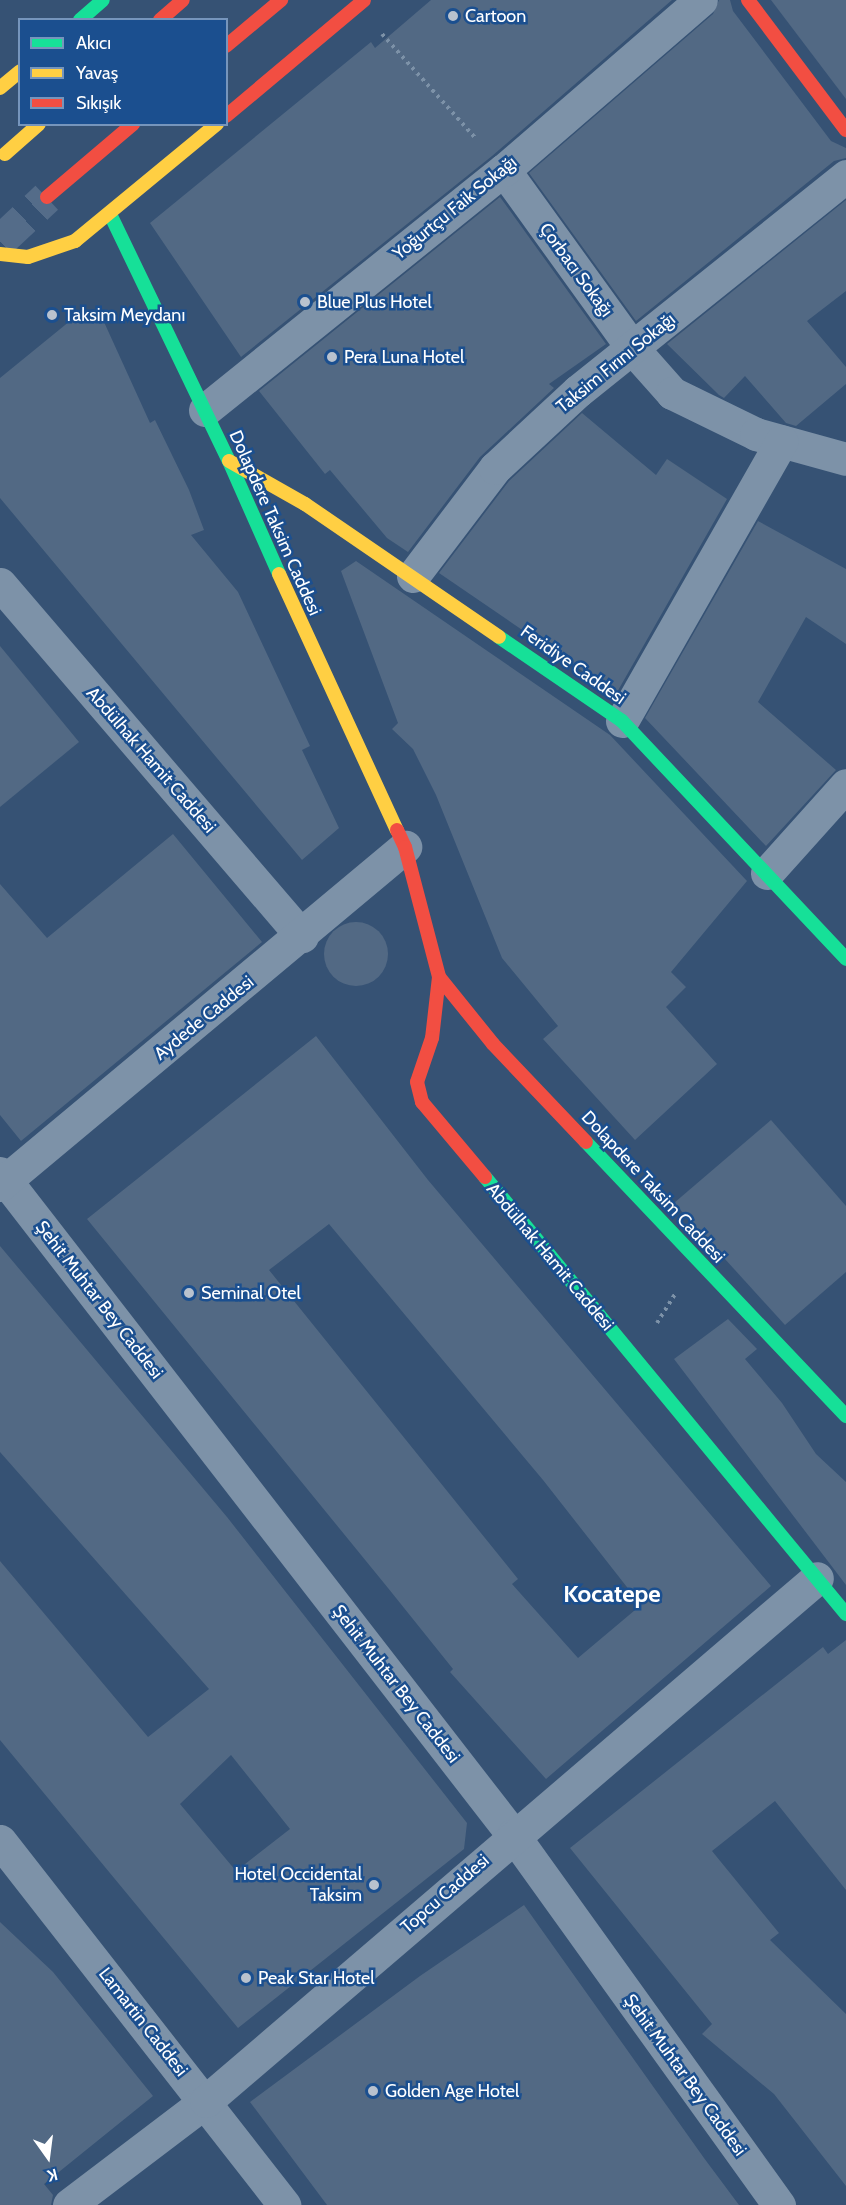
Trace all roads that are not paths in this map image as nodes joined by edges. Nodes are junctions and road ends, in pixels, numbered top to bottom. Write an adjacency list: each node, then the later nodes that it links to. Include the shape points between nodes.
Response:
1 (103, 0): 7 (main road)
2 (183, 0): 8 (main road)
3 (281, 0): 9 (main road)
4 (701, 0): 18 (street, Yoğurtçu Faik Sokağı)
5 (748, 0): 16 (main road)
6 (361, 3): 12 (main road)
7 (82, 18)
8 (162, 18)
9 (228, 44)
10 (18, 73): 11 (main road)
11 (0, 88)
12 (228, 114)
13 (37, 126): 17 (main road)
14 (131, 126): 20 (main road)
15 (215, 126): 21 (main road)
16 (846, 130)
17 (4, 154)
18 (504, 170): 23 (street, Çorbacı Sokağı); 24 (street, Yoğurtçu Faik Sokağı)
19 (846, 176): 23 (street, Taksim Fırını Sokağı)
20 (47, 197)
21 (110, 214): 22 (main road, via 75,241 51,252 28,257); 24 (main road, Dolapdere Taksim Caddesi)
22 (0, 254)
23 (633, 349): 25 (street, Çorbacı Sokağı, via 672,393 756,434); 28 (street, Taksim Fırını Sokağı, via 578,391 495,468)
24 (205, 410): 27 (main road, Dolapdere Taksim Caddesi)
25 (782, 441): 26 (street, Çorbacı Sokağı); 30 (street)
26 (846, 459)
27 (229, 462): 28 (main road, Feridiye Caddesi, via 305,504); 32 (main road, Dolapdere Taksim Caddesi, via 325,680)
28 (413, 576): 30 (main road, Feridiye Caddesi)
29 (0, 584): 34 (street, Abdülhak Hamit Caddesi)
30 (622, 721): 33 (main road, Feridiye Caddesi)
31 (846, 785): 33 (street)
32 (405, 847): 34 (street, Aydede Caddesi); 36 (main road, Abdülhak Hamit Caddesi)
33 (767, 873): 35 (main road, Feridiye Caddesi)
34 (302, 936): 37 (street, Aydede Caddesi)
35 (846, 959)
36 (439, 977): 38 (main road, Dolapdere Taksim Caddesi, via 493,1044); 39 (main road, Abdülhak Hamit Caddesi, via 432,1038 417,1082 422,1102)
37 (2, 1180): 41 (street, Şehit Muhtar Bey Caddesi)
38 (846, 1416)
39 (817, 1578): 40 (main road, Abdülhak Hamit Caddesi); 41 (street, Topcu Caddesi)
40 (846, 1614)
41 (513, 1835): 43 (street, Topcu Caddesi); 46 (street, Şehit Muhtar Bey Caddesi)
42 (0, 1841): 43 (street, Lamartin Caddesi)
43 (206, 2101): 44 (street, Topcu Caddesi); 45 (street, Lamartin Caddesi)
44 (69, 2205)
45 (284, 2205)
46 (779, 2205)

